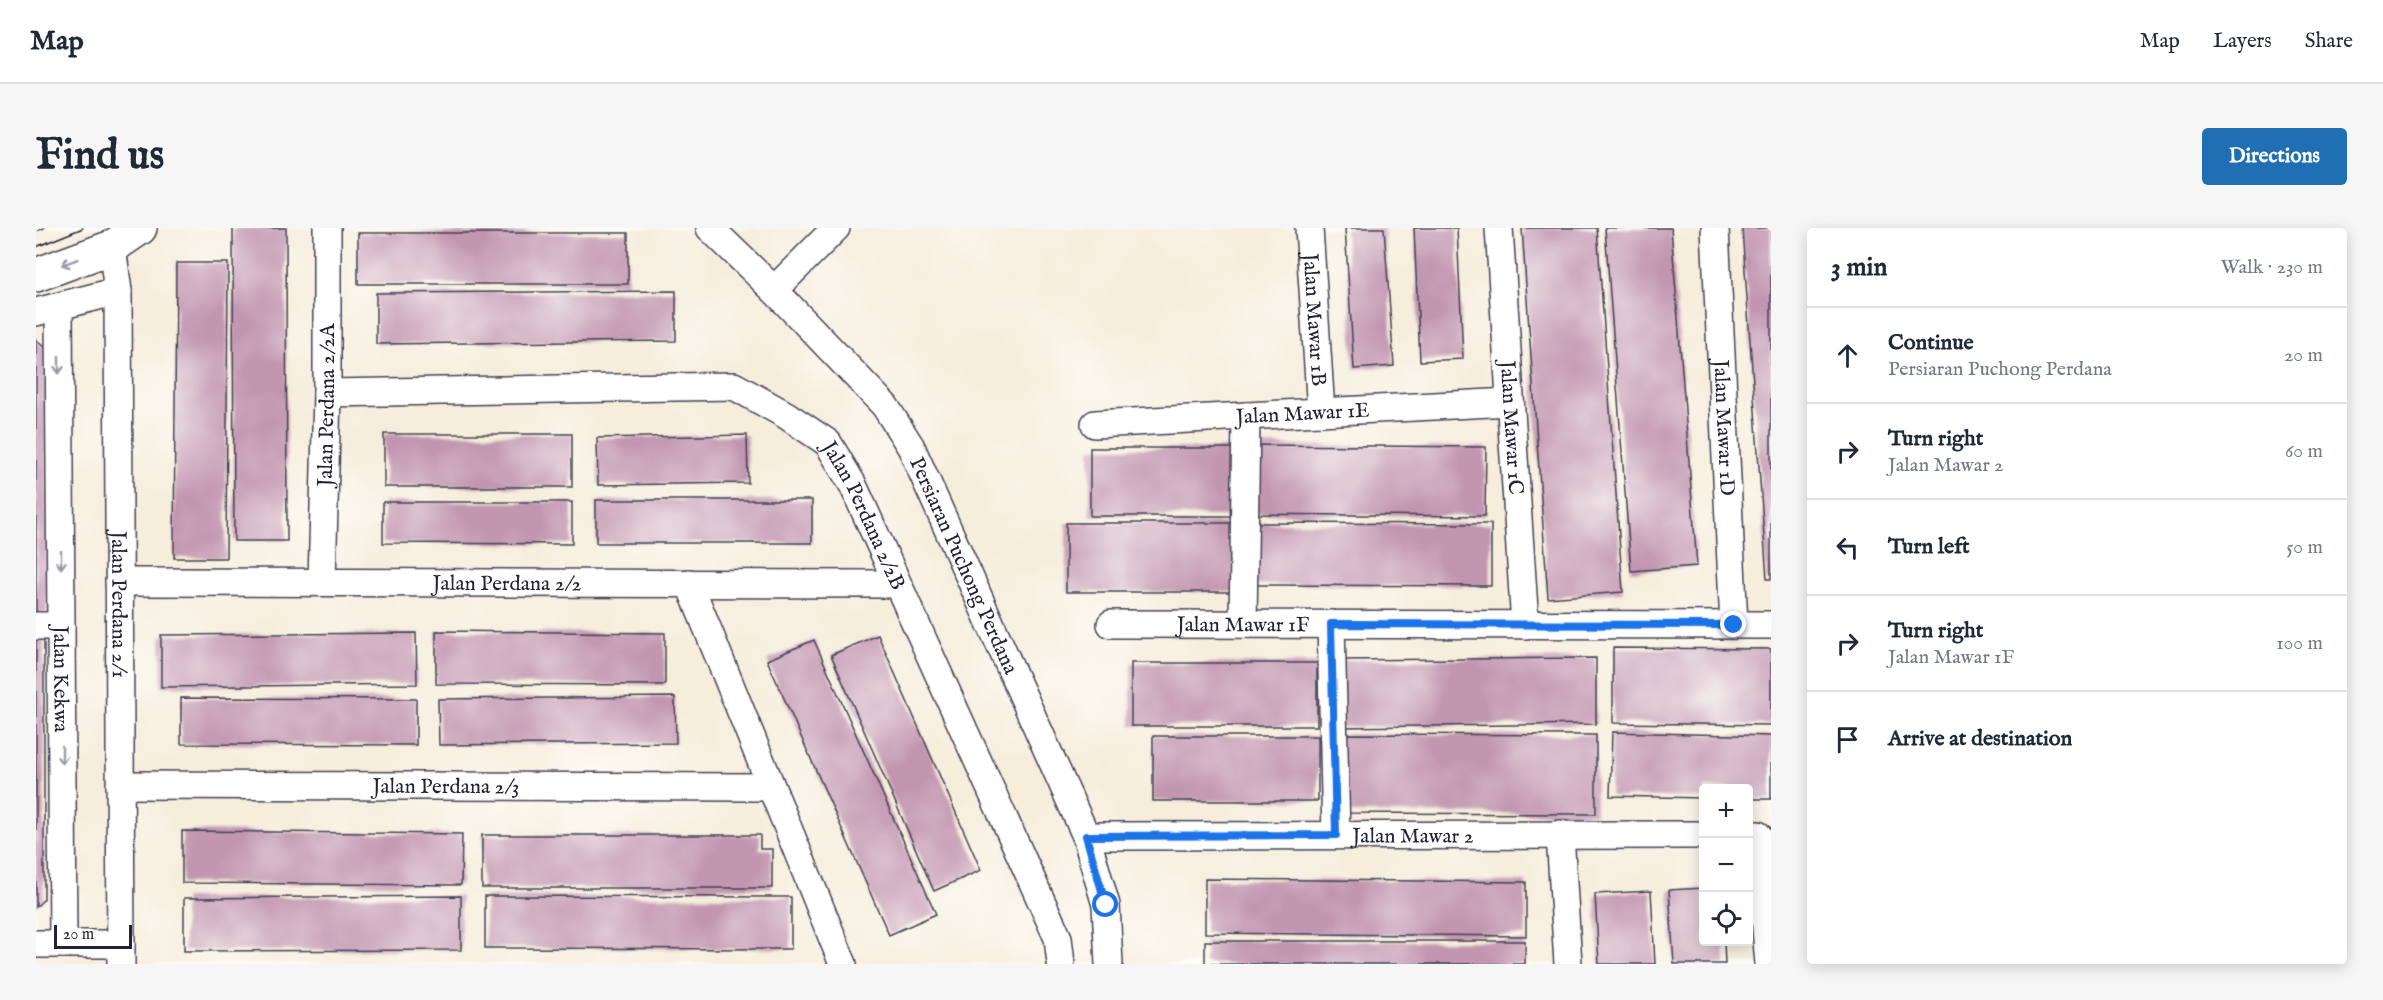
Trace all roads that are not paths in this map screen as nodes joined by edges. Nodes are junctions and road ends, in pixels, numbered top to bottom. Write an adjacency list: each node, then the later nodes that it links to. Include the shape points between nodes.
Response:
1 (140, 228): 8 (main road)
2 (327, 228): 13 (street, Jalan Perdana 2/2A)
3 (710, 228): 10 (street, Persiaran Puchong Perdana)
4 (1309, 228): 15 (street, Jalan Mawar 1B)
5 (1499, 228): 14 (street, Jalan Mawar 1C)
6 (1715, 228): 26 (street, Jalan Mawar 1D)
7 (828, 231): 10 (street)
8 (112, 247): 9 (main road, one-way to 9); 11 (street, Jalan Perdana 2/1)
9 (36, 274)
10 (774, 290): 35 (street, Persiaran Puchong Perdana, via 885,406 911,447)
11 (118, 291): 12 (street, Jalan Kekwa); 18 (street, Jalan Perdana 2/1)
12 (47, 309): 28 (street, Jalan Kekwa, one-way to 28)
13 (327, 393): 19 (street, Jalan Perdana 2/2A); 21 (street, Jalan Perdana 2/2B, via 734,386 828,443 852,485)
14 (1510, 402): 15 (street, Jalan Mawar 1E); 25 (street, Jalan Mawar 1C)
15 (1321, 412): 16 (street, Jalan Mawar 1E)
16 (1246, 416): 17 (street, Jalan Mawar 1E); 23 (street)
17 (1095, 424)
18 (119, 582): 19 (street, Jalan Perdana 2/2); 29 (street, Jalan Perdana 2/1)
19 (322, 582): 20 (street, Jalan Perdana 2/2)
20 (689, 583): 21 (street, Jalan Perdana 2/2); 30 (street)
21 (896, 584): 40 (street, Jalan Perdana 2/2B, via 1058,938)
22 (1111, 624): 23 (street, Jalan Mawar 1F)
23 (1243, 624): 24 (street, Jalan Mawar 1F)
24 (1331, 624): 25 (street, Jalan Mawar 1F); 32 (street)
25 (1525, 625): 26 (street, Jalan Mawar 1F)
26 (1734, 625): 27 (street, Jalan Mawar 1F)
27 (1771, 625)
28 (49, 626): 37 (street, Jalan Kekwa, one-way to 37)
29 (120, 785): 30 (street, Jalan Perdana 2/3); 38 (street, Jalan Perdana 2/1)
30 (770, 787): 39 (street)
31 (1560, 834): 32 (street, Jalan Mawar 2); 33 (street, Jalan Mawar 2); 42 (street)
32 (1336, 835): 35 (street, Jalan Mawar 2)
33 (1699, 835)
34 (1759, 835): 43 (street)
35 (1086, 836): 41 (street, Persiaran Puchong Perdana, via 1106,905)
36 (36, 944): 37 (street)
37 (63, 944): 38 (street)
38 (121, 954)
39 (843, 964)
40 (1061, 964)
41 (1110, 964)
42 (1568, 964)
43 (1769, 964)

